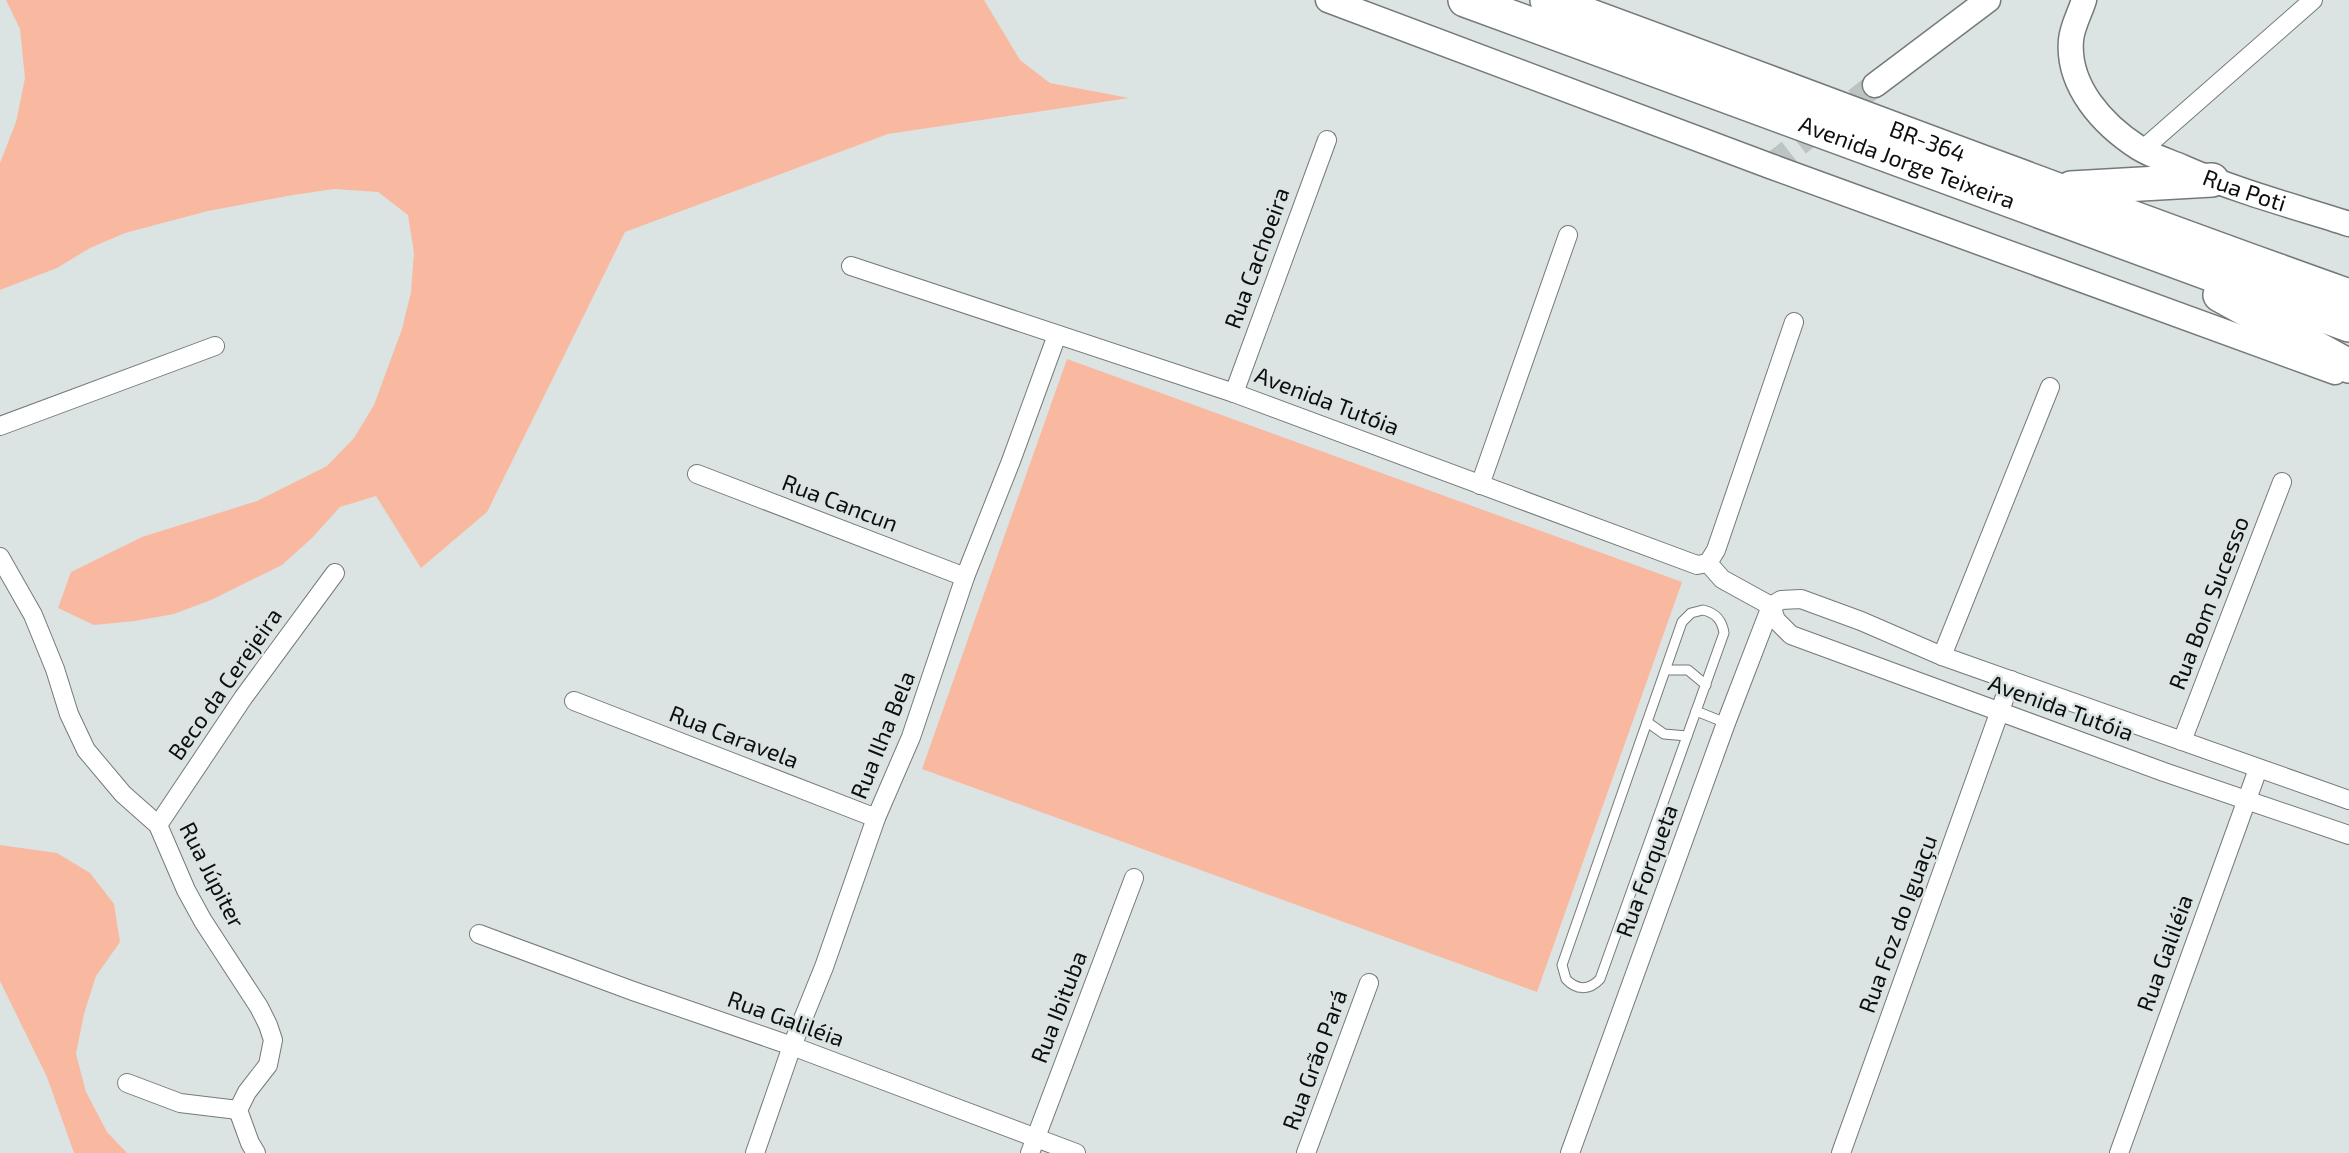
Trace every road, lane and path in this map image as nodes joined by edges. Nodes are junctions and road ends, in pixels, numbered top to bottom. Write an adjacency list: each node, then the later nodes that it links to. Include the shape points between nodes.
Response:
1 (1328, 0): 22 (street)
2 (1465, 0): 14 (highway, Avenida Jorge Teixeira / BR-364)
3 (1547, 0): 11 (highway, BR-364 / BR-364)
4 (1988, 0): 7 (street)
5 (2084, 0): 9 (street, Rua Poti, via 2071,39 2077,79 2103,119)
6 (2313, 0): 9 (street)
7 (1875, 85)
8 (1327, 140): 24 (street, Rua Cachoeira)
9 (2142, 150): 10 (street, Rua Poti)
10 (2212, 180): 11 (highway); 12 (street, Rua Poti)
11 (2057, 188): 16 (highway, BR-364 / BR-364)
12 (2349, 224)
13 (1568, 234): 28 (street)
14 (2116, 239): 18 (highway, Avenida Jorge Teixeira / BR-364); 21 (highway)
15 (851, 266): 19 (street, Avenida Tutóia)
16 (2349, 296)
17 (1794, 322): 30 (street)
18 (2349, 325)
19 (1057, 335): 24 (street, Avenida Tutóia); 32 (street, Rua Ilha Bela)
20 (215, 346): 25 (street)
21 (2349, 366)
22 (2349, 377)
23 (2050, 387): 34 (street)
24 (1234, 393): 28 (street, Avenida Tutóia)
25 (0, 426)
26 (697, 474): 32 (street, Rua Cancun)
27 (2282, 482): 44 (street, Rua Bom Sucesso)
28 (1480, 485): 30 (street, Avenida Tutóia, via 1697,565)
29 (0, 557): 49 (street, Rua Júpiter, via 33,615 86,750 123,794)
30 (1708, 563): 33 (street, Avenida Tutóia, via 1723,579)
31 (335, 573): 49 (street, Beco da Cerejeira)
32 (965, 577): 48 (street, Rua Ilha Bela, via 911,737)
33 (1772, 606): 34 (street, Avenida Tutóia, via 1781,600 1801,599); 40 (street, Avenida Tutóia, via 1776,620 1791,635); 42 (street, Rua Forqueta)
34 (1942, 656): 36 (street, Avenida Tutóia)
35 (1666, 670): 37 (lane, via 1688,670); 37 (lane, via 1686,617 1709,611 1720,620 1724,633); 41 (lane)
36 (2011, 680): 40 (street, Rua Foz do Iguaçu); 44 (street, Avenida Tutóia)
37 (1706, 685): 39 (lane)
38 (574, 701): 48 (street, Rua Caravela)
39 (1696, 711): 42 (lane); 43 (lane)
40 (2000, 711): 46 (street, Avenida Tutóia); 63 (street, Rua Foz do Iguaçu)
41 (1647, 722): 43 (lane, via 1664,734); 43 (lane, via 1562,965 1566,979 1578,988 1590,987 1600,979)
42 (1726, 723): 62 (street, Rua Forqueta)
43 (1687, 736)
44 (2182, 741): 45 (street, Avenida Tutóia)
45 (2258, 769): 46 (street, Rua Galiléia); 47 (street, Avenida Tutóia)
46 (2247, 800): 50 (street, Avenida Tutóia); 64 (street, Rua Galiléia)
47 (2349, 800)
48 (876, 818): 54 (street, Rua Ilha Bela)
49 (158, 825): 56 (street, Rua Júpiter, via 186,890 260,1007 273,1040 268,1065)
50 (2349, 835)
51 (1135, 878): 57 (street, Rua Ibituba)
52 (479, 934): 54 (street, Rua Galiléia)
53 (1369, 983): 61 (street, Rua Grão Pará)
54 (792, 1046): 57 (street, Rua Galiléia); 59 (street, Rua Ilha Bela)
55 (127, 1083): 56 (street, via 180,1103)
56 (238, 1110): 58 (street)
57 (1032, 1146): 60 (street, Rua Galiléia)
58 (256, 1153)
59 (755, 1153)
60 (1076, 1153)
61 (1306, 1153)
62 (1570, 1153)
63 (1841, 1153)
64 (2119, 1153)

